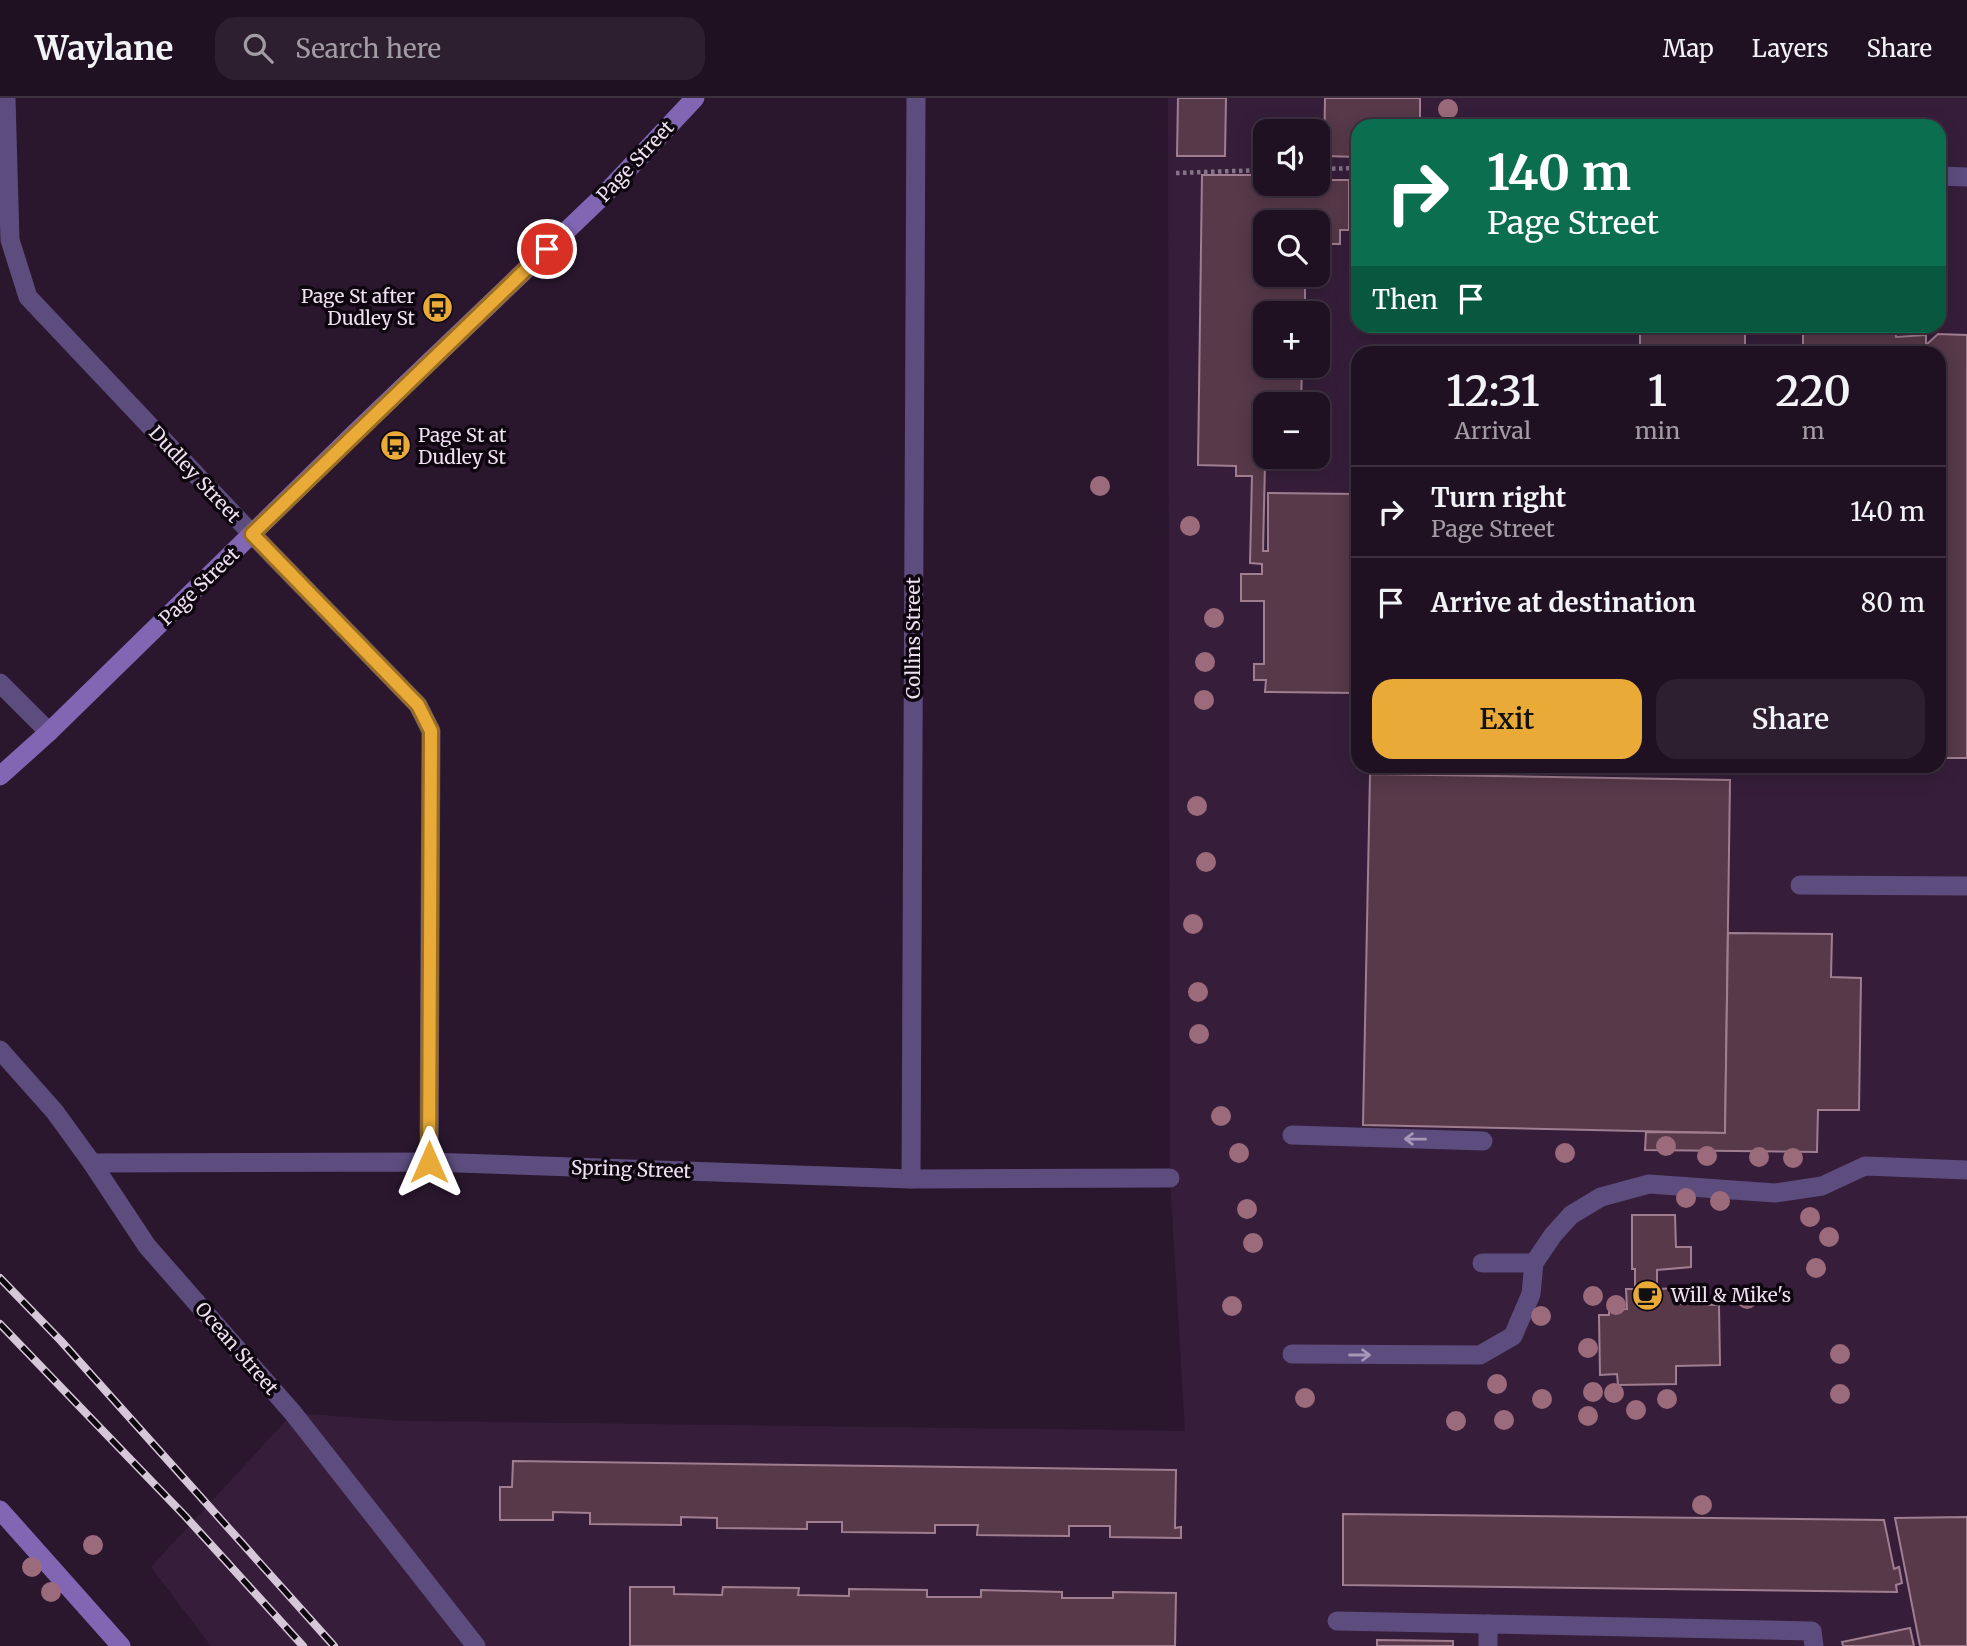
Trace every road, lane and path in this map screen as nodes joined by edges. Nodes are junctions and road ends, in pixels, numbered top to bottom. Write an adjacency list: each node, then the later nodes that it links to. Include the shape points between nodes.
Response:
1 (6, 98): 10 (street, Dudley Street, via 10,240 28,297)
2 (695, 98): 10 (main road, Page Street, via 605,194)
3 (916, 98): 23 (street, Collins Street)
4 (1351, 168): 5 (path)
5 (1330, 169)
6 (1253, 170): 7 (path)
7 (1176, 173)
8 (1946, 176): 9 (street)
9 (1967, 177)
10 (252, 534): 12 (main road, Page Street); 19 (street, Dudley Street, via 418,705 431,731)
11 (0, 683): 12 (street)
12 (49, 732): 13 (main road, Page Street)
13 (0, 776)
14 (1800, 885): 15 (street)
15 (1967, 886)
16 (0, 1049): 20 (street, Ocean Street)
17 (1292, 1135): 18 (street, one-way to 17)
18 (1483, 1141)
19 (429, 1162): 20 (street, Spring Street); 23 (street, Spring Street)
20 (92, 1163): 31 (street, Ocean Street, via 147,1246 293,1413)
21 (1967, 1170): 25 (street, via 1865,1166 1822,1186 1775,1193 1649,1184 1601,1197 1571,1215)
22 (1170, 1178): 23 (street, Spring Street)
23 (911, 1179)
24 (1482, 1263): 25 (street)
25 (1534, 1264): 26 (street, one-way to 25, via 1480,1355 1513,1336 1531,1294)
26 (1292, 1354)
27 (0, 1510): 30 (main road)
28 (1337, 1621): 29 (street)
29 (1488, 1624): 32 (street); 33 (street, via 1812,1632)
30 (121, 1646)
31 (476, 1646)
32 (1488, 1646)
33 (1814, 1646)

